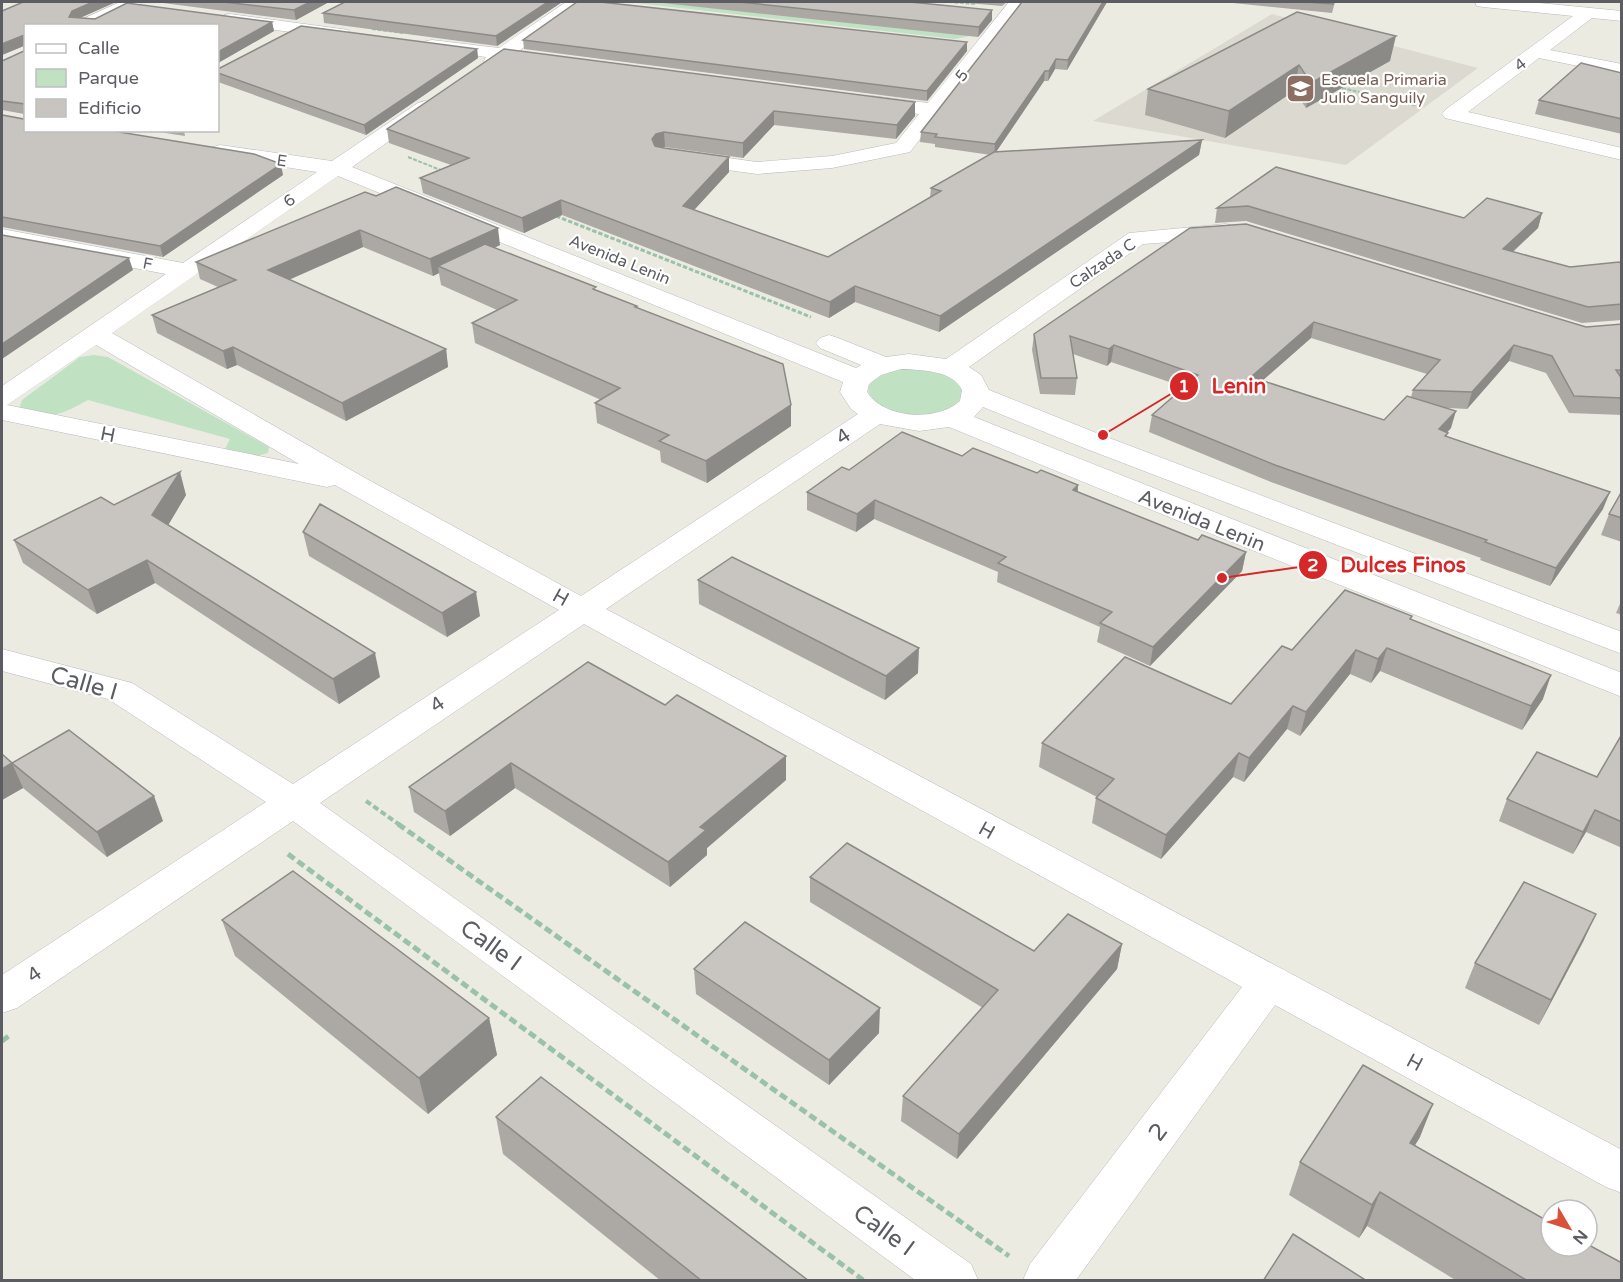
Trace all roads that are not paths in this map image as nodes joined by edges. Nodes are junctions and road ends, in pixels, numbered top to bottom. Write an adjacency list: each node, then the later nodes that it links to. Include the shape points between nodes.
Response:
1 (576, 2): 17 (street)
2 (1483, 2): 8 (street)
3 (130, 3): 4 (street); 11 (street)
4 (153, 8)
5 (1013, 8): 6 (street); 23 (street, 5, via 976,45)
6 (982, 11)
7 (327, 12): 12 (street)
8 (1588, 13): 10 (street); 16 (street, 4)
9 (211, 16): 12 (street)
10 (1622, 16)
11 (86, 24)
12 (298, 28): 13 (street); 14 (street)
13 (361, 36)
14 (276, 40)
15 (417, 43): 17 (street)
16 (1536, 52): 19 (street); 25 (street, 4, via 1452,114)
17 (503, 54): 18 (street); 20 (street)
18 (556, 61)
19 (1622, 70)
20 (473, 74)
21 (444, 94): 27 (street, 6)
22 (859, 100): 23 (street)
23 (934, 110): 26 (street, 5, via 903,147 832,162 758,168)
24 (200, 148): 27 (street, E)
25 (1622, 154)
26 (665, 155)
27 (346, 161): 30 (street, 6); 31 (street, Avenida Lenin); 36 (street, Avenida Lenin)
28 (1245, 230): 35 (street, Calzada C, via 1137,238)
29 (2, 236): 30 (street, F)
30 (188, 271): 33 (street, 6)
31 (763, 316)
32 (813, 327): 34 (street)
33 (95, 334): 38 (street, 6); 42 (street, H)
34 (884, 365): 35 (street, via 917,361); 36 (street)
35 (951, 368): 37 (street, via 973,384)
36 (859, 379): 40 (street, via 854,388 855,398)
37 (975, 394): 41 (street, via 964,411); 44 (street, Avenida Lenin)
38 (2, 398)
39 (2, 412): 42 (street, H)
40 (875, 415): 41 (street, via 913,423); 43 (street, 4)
41 (952, 417): 46 (street, Avenida Lenin)
42 (355, 484): 43 (street, H)
43 (581, 609): 47 (street, 4); 48 (street, H)
44 (1622, 644)
45 (2, 660): 47 (street, Calle I, via 120,690)
46 (1622, 686)
47 (292, 801): 49 (street, 4); 52 (street, Calle I)
48 (1268, 983): 50 (street, H); 51 (street, 2)
49 (2, 996)
50 (1622, 1173)
51 (1030, 1270)
52 (954, 1281)

